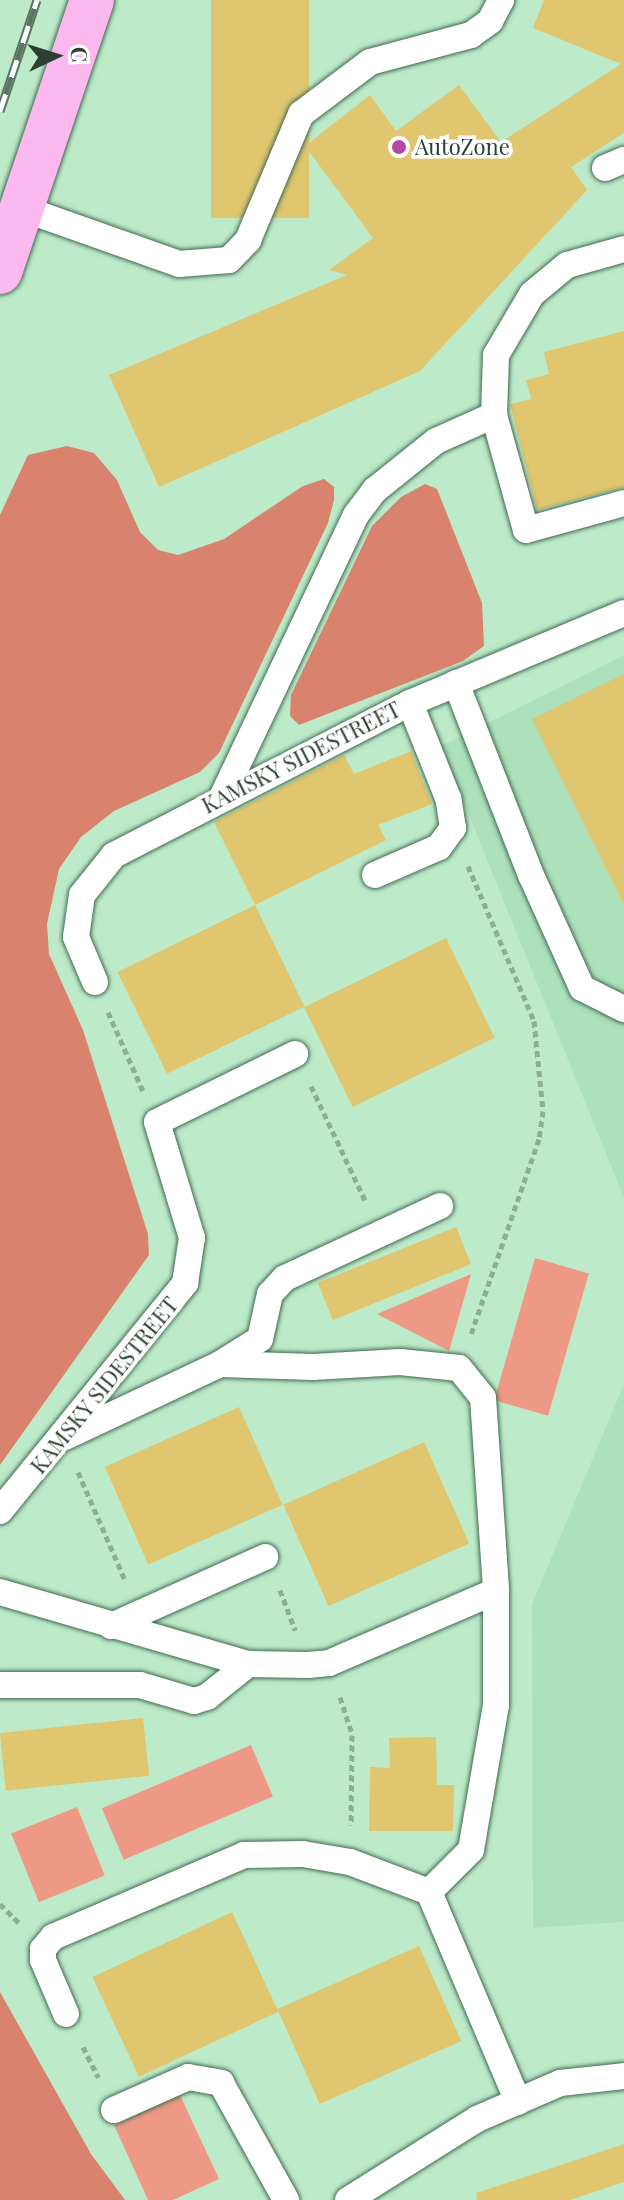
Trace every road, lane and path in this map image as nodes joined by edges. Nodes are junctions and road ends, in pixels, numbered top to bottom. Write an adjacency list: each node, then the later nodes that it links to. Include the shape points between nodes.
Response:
1 (92, 0): 3 (main road)
2 (501, 0): 3 (lane, via 490,21 471,35 370,62 301,114 248,240 229,260 168,261)
3 (21, 208): 5 (main road)
4 (624, 249): 6 (lane, via 567,265 532,294 496,355)
5 (0, 272)
6 (494, 415): 7 (lane, via 526,530); 11 (lane, via 436,441 375,490 356,515)
7 (624, 503)
8 (624, 613): 9 (lane, KAMSKY SIDESTREET)
9 (456, 683): 10 (lane, KAMSKY SIDESTREET); 15 (lane, via 525,861 582,988)
10 (410, 703): 11 (lane, KAMSKY SIDESTREET); 12 (lane, via 448,798)
11 (223, 795): 14 (lane, KAMSKY SIDESTREET, via 114,855 82,895 76,937)
12 (453, 828): 13 (lane, via 439,847); 22 (path, via 534,1021 543,1074 539,1139)
13 (375, 875)
14 (95, 982): 18 (path)
15 (624, 1009)
16 (295, 1054): 18 (lane)
17 (325, 1115): 20 (path)
18 (157, 1122): 23 (lane, KAMSKY SIDESTREET, via 192,1238 185,1283 85,1403)
19 (440, 1206): 20 (lane)
20 (380, 1233): 21 (lane, via 285,1278 270,1294 260,1339)
21 (220, 1364): 22 (lane, via 313,1367 400,1362); 23 (lane)
22 (459, 1368): 27 (lane, via 483,1398)
23 (65, 1437): 24 (lane, KAMSKY SIDESTREET); 25 (path)
24 (0, 1511)
25 (109, 1545)
26 (265, 1557): 29 (lane)
27 (496, 1591): 30 (lane, via 329,1663); 34 (lane, via 496,1705 480,1815 471,1850)
28 (0, 1592): 29 (lane)
29 (111, 1626): 30 (lane)
30 (248, 1664): 31 (lane, via 207,1697 194,1701 140,1685)
31 (0, 1685)
32 (352, 1735): 33 (path)
33 (350, 1862): 34 (lane); 35 (lane, via 303,1854 244,1855 53,1937 43,1949 43,1960)
34 (429, 1892): 37 (lane)
35 (66, 2014): 38 (path)
36 (624, 2076): 37 (lane, via 560,2083)
37 (518, 2102): 40 (lane, via 477,2119)
38 (114, 2110): 39 (lane, via 188,2077 221,2083)
39 (286, 2200)
40 (348, 2200)

